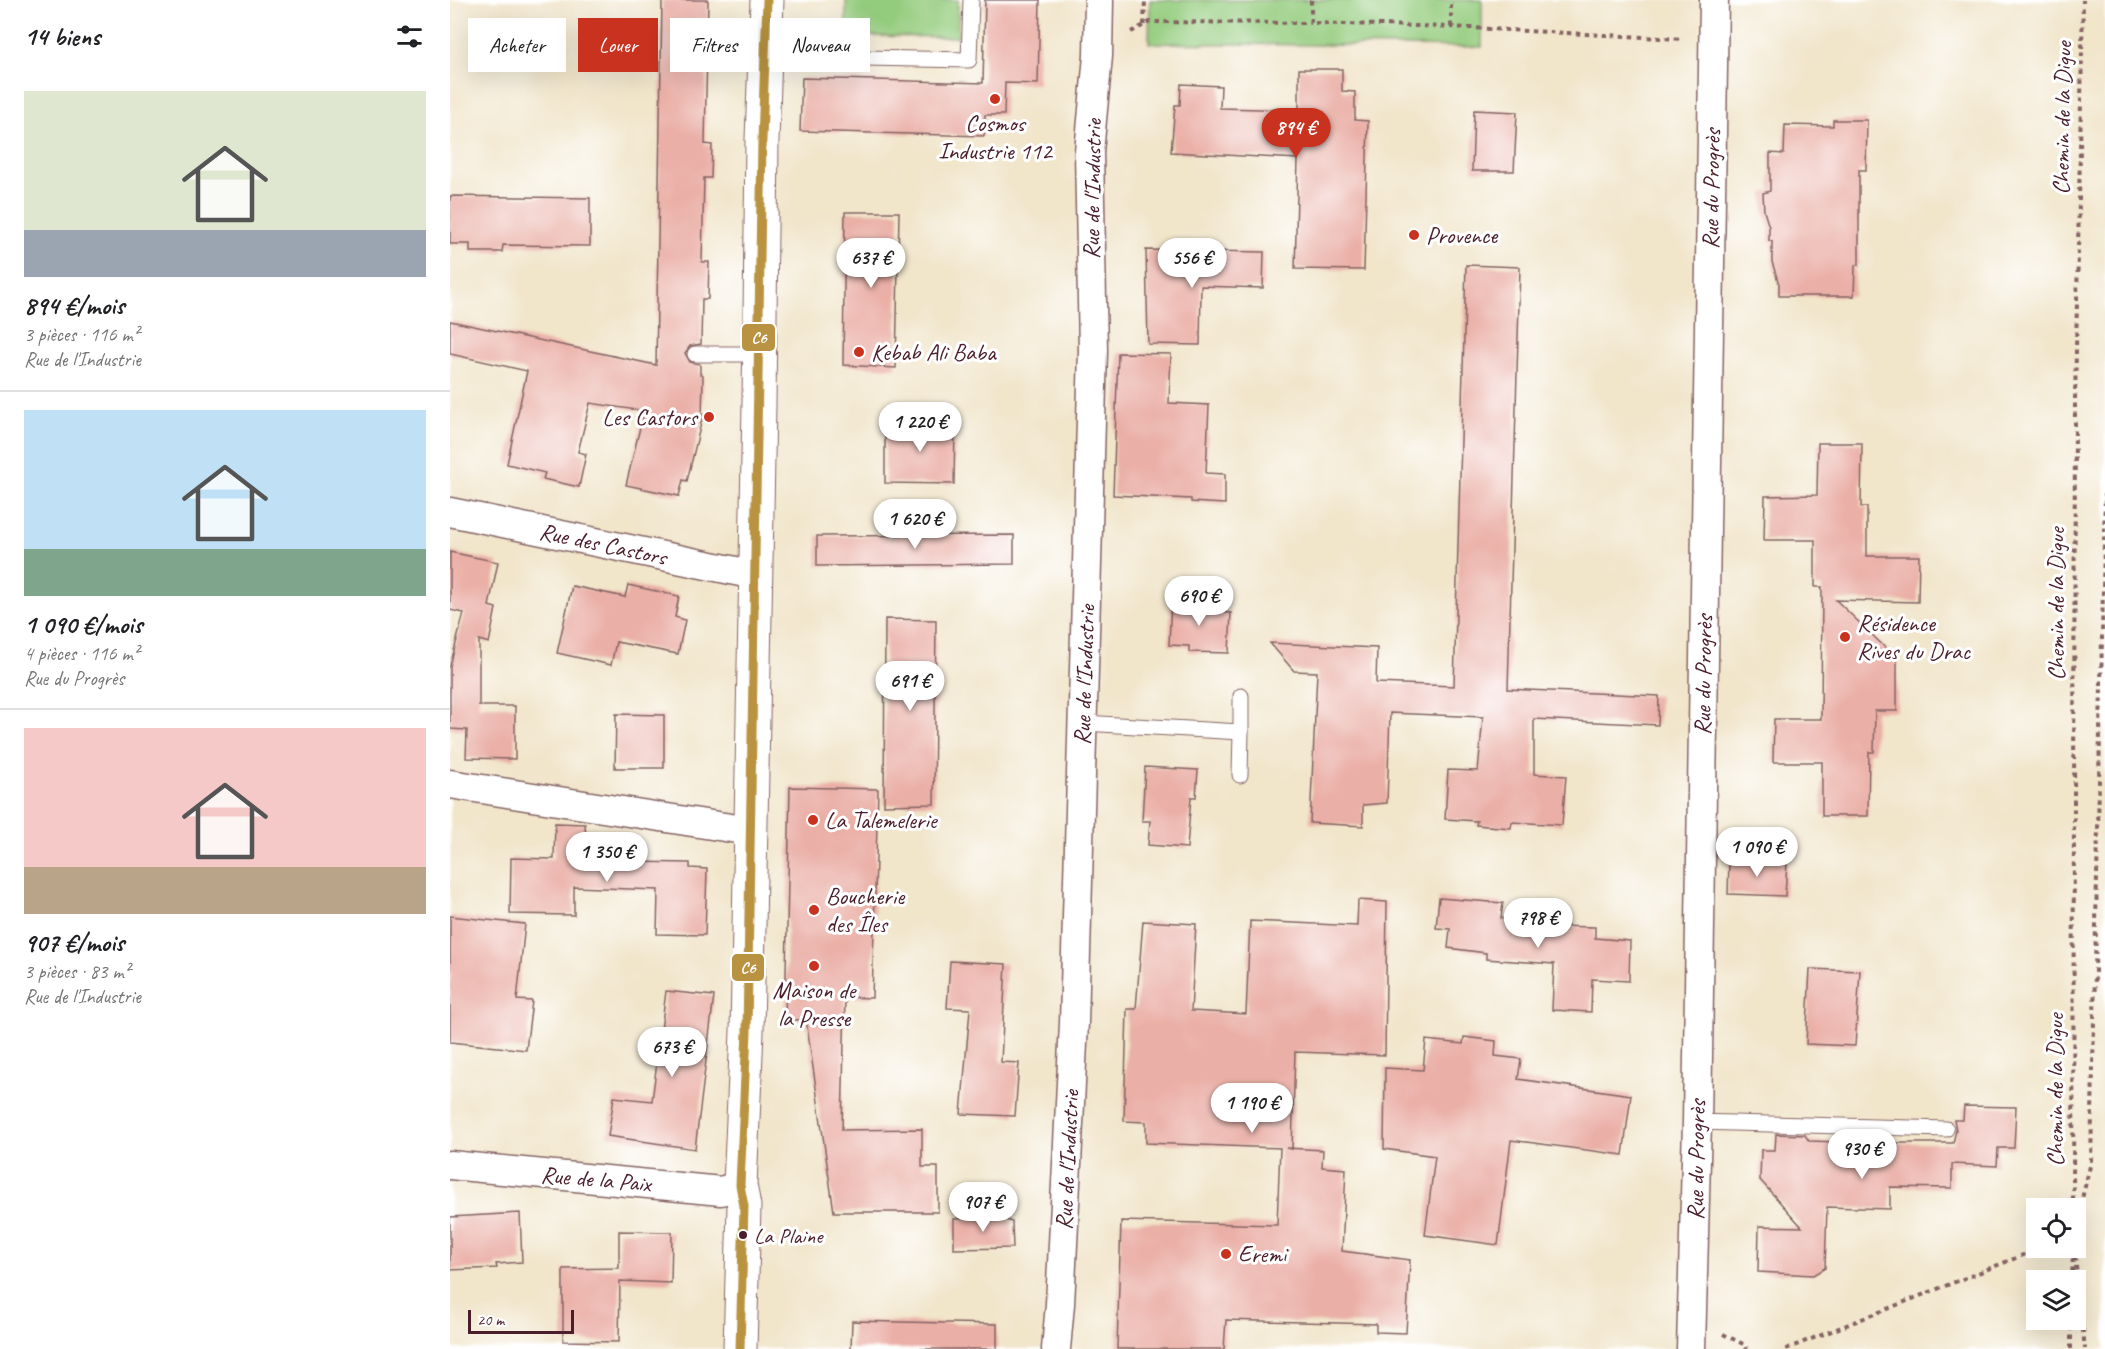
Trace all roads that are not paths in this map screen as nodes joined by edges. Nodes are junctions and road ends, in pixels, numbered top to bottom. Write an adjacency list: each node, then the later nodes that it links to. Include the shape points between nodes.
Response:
1 (767, 0): 7 (street)
2 (971, 0): 5 (lane, via 969,60)
3 (1100, 0): 11 (street, Rue de l'Industrie, via 1089,152 1093,350)
4 (1714, 0): 16 (street, Rue du Progrès)
5 (870, 58)
6 (695, 354): 7 (lane)
7 (759, 354): 9 (street)
8 (450, 512): 9 (street, Rue des Castors)
9 (755, 575): 15 (street)
10 (1241, 696): 12 (lane)
11 (1083, 723): 12 (lane); 21 (street, Rue de l'Industrie, via 1074,1023)
12 (1241, 732): 13 (lane)
13 (1240, 775)
14 (450, 784): 15 (street)
15 (750, 831): 19 (street)
16 (1697, 1122): 17 (lane); 22 (street, Rue du Progrès)
17 (1946, 1129)
18 (450, 1165): 19 (street, Rue de la Paix, via 721,1191)
19 (740, 1185): 20 (street, via 744,1206)
20 (740, 1349)
21 (1056, 1349)
22 (1691, 1349)

